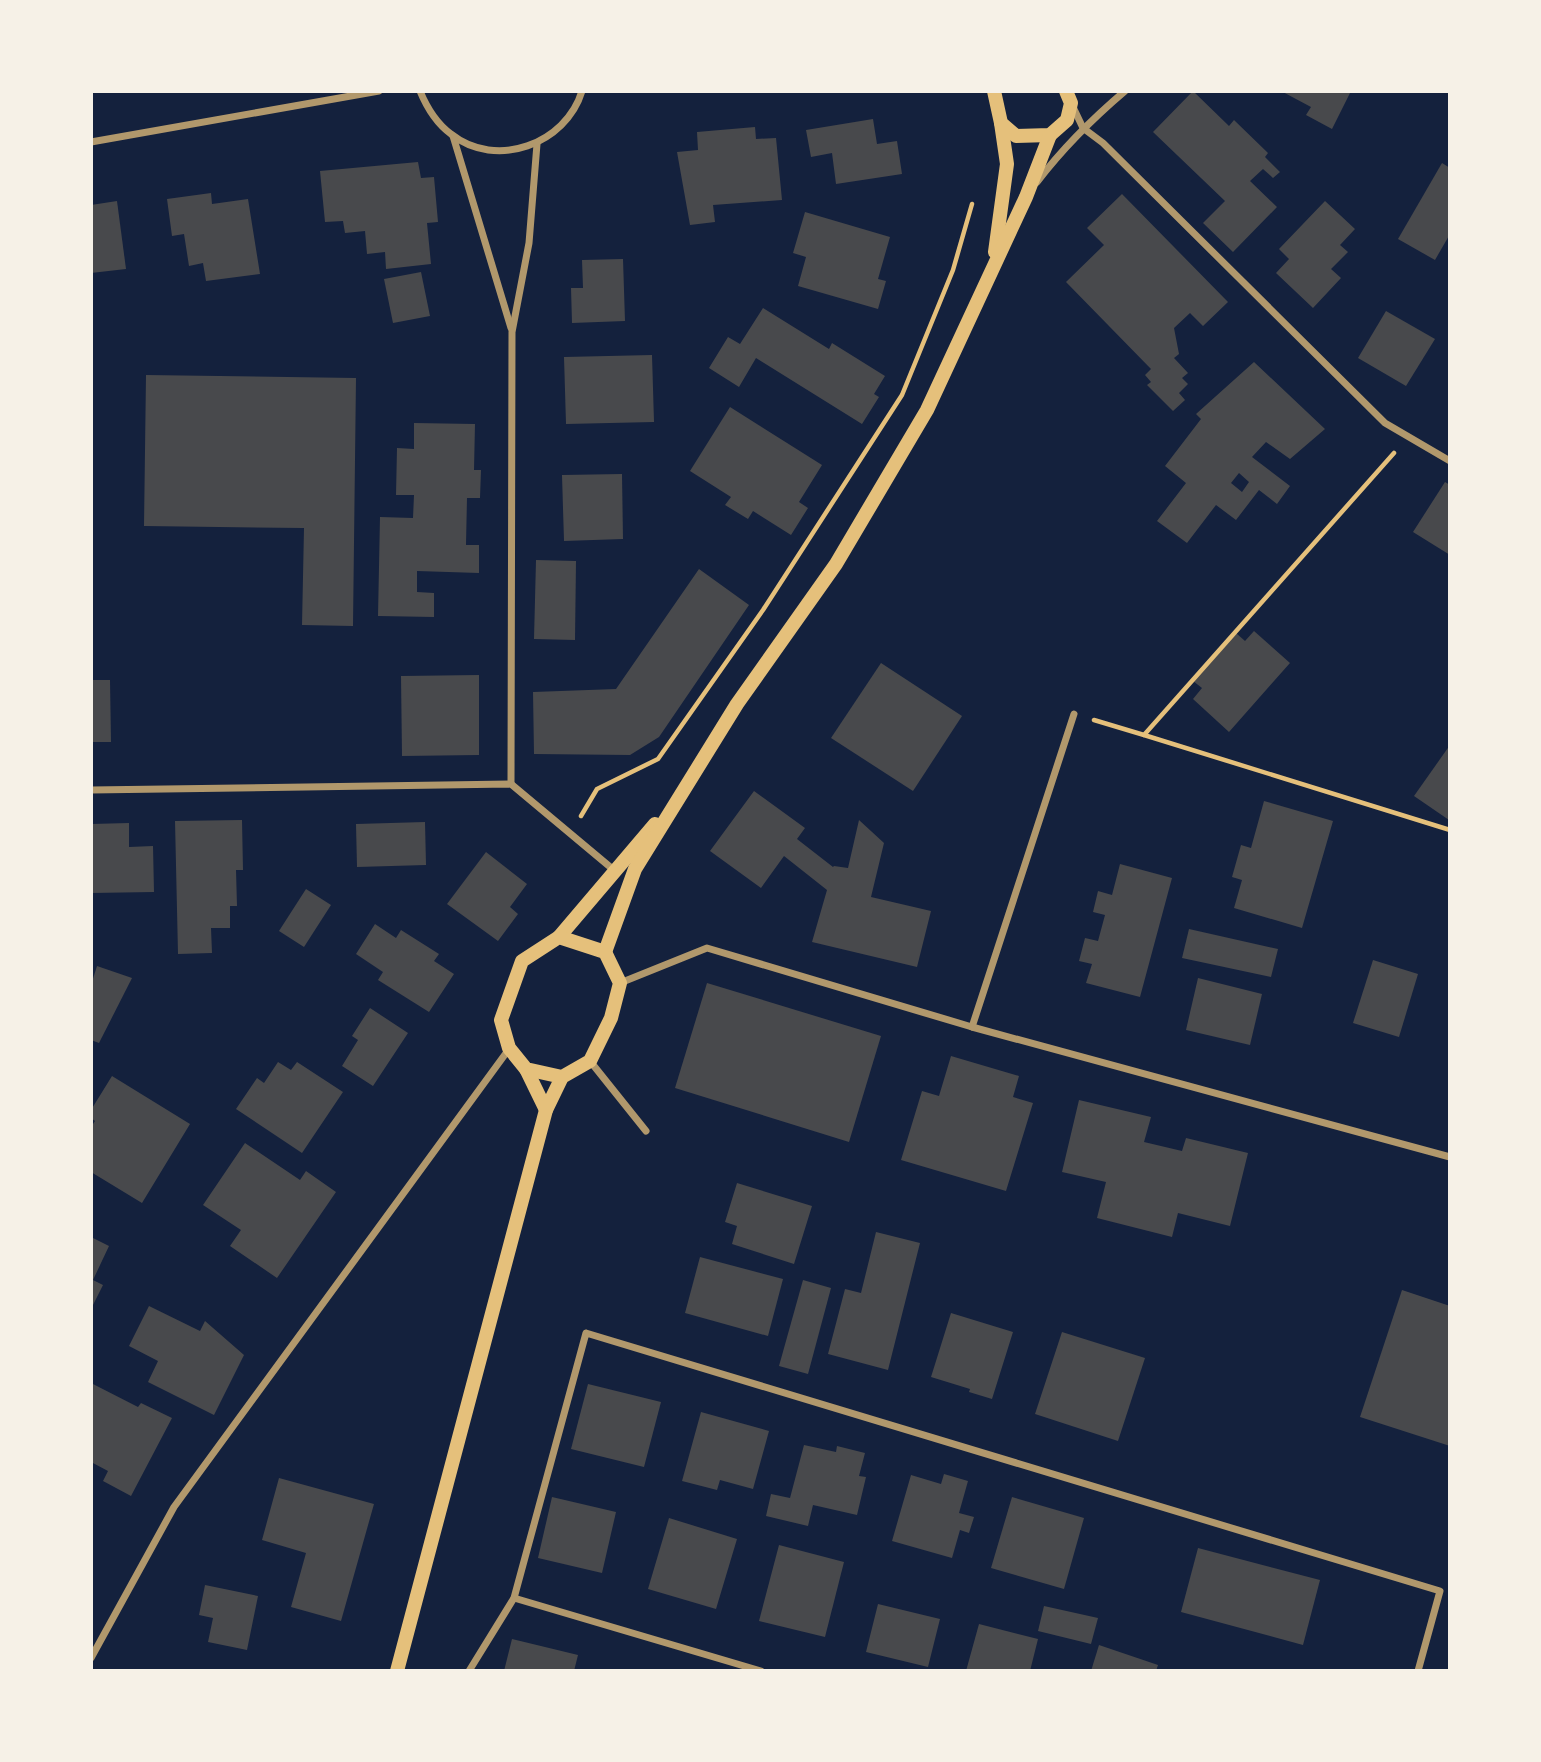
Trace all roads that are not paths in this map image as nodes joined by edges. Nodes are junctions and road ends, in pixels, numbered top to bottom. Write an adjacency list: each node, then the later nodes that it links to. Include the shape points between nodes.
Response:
1 (379, 91): 11 (street)
2 (420, 91): 10 (street, via 437,122)
3 (582, 91): 12 (street, via 571,114)
4 (994, 91): 7 (main road)
5 (1125, 91): 8 (street)
6 (1069, 97): 8 (street); 9 (main road, via 1067,120)
7 (1001, 123): 9 (main road, via 1016,136); 14 (main road, via 1007,164)
8 (1083, 128): 13 (street); 16 (street, via 1385,423)
9 (1050, 135): 13 (main road)
10 (453, 136): 12 (street, via 494,150); 15 (street)
11 (91, 142)
12 (537, 144): 15 (street, via 529,243)
13 (1026, 197): 14 (main road)
14 (993, 267): 19 (main road, via 920,422 836,564 737,704)
15 (512, 332): 18 (street)
16 (1450, 461)
17 (1074, 714): 25 (street)
18 (511, 784): 20 (street); 21 (street)
19 (685, 789): 21 (main road); 23 (main road, via 635,869)
20 (91, 790)
21 (615, 871): 22 (main road)
22 (559, 937): 23 (main road); 26 (main road, via 522,961 501,1020)
23 (605, 952): 24 (main road)
24 (620, 983): 25 (street, via 706,948); 27 (main road, via 611,1018)
25 (972, 1027): 32 (street)
26 (509, 1048): 28 (main road); 34 (street, via 174,1507)
27 (590, 1061): 29 (main road); 31 (street)
28 (526, 1069): 29 (main road); 30 (main road)
29 (562, 1077): 30 (main road)
30 (547, 1110): 35 (main road)
31 (646, 1131)
32 (1450, 1157)
33 (514, 1598): 36 (street); 37 (street); 38 (street, via 586,1333 1440,1591)
34 (91, 1658)
35 (397, 1671)
36 (469, 1671)
37 (761, 1671)
38 (1418, 1671)

